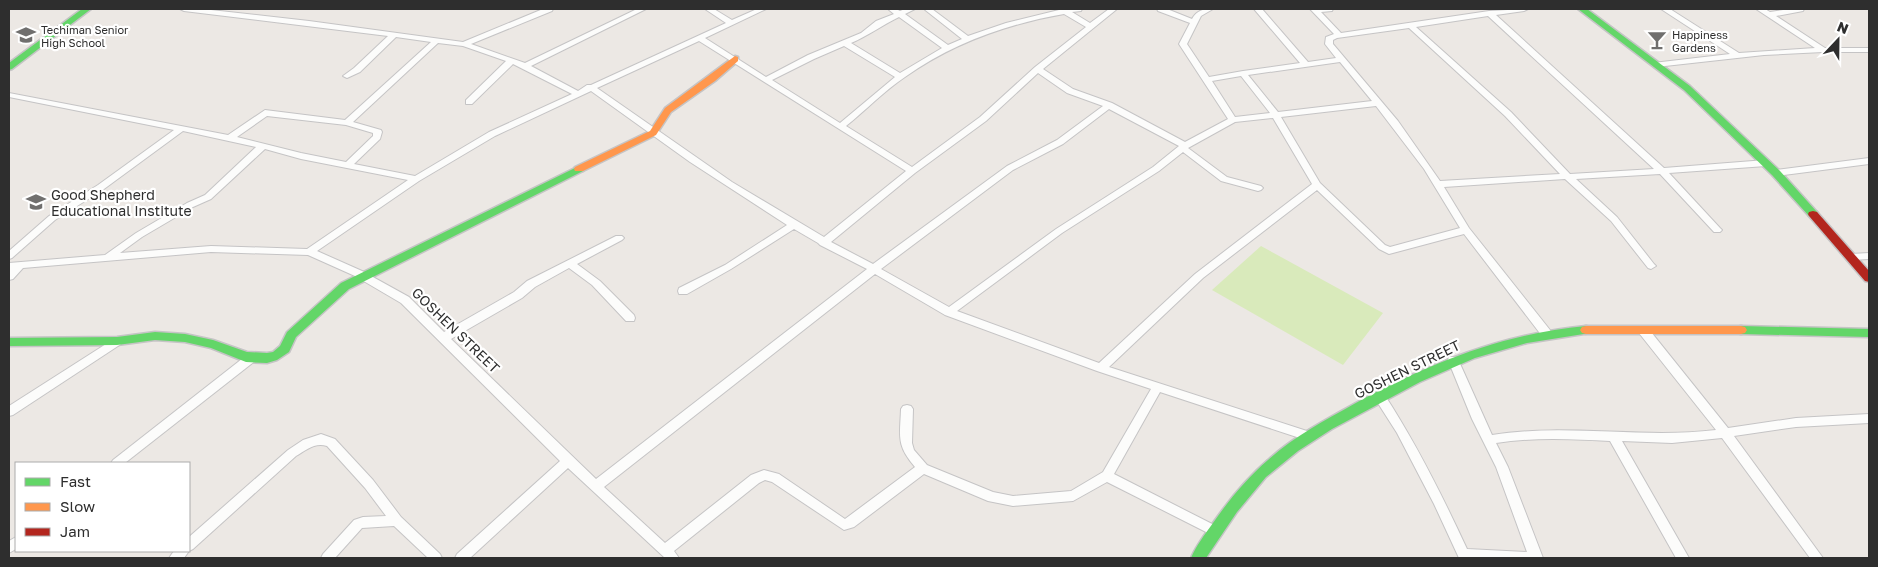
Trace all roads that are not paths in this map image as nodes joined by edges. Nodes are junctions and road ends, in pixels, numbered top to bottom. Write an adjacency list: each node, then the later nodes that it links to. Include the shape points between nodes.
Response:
1 (87, 9): 43 (main road)
2 (184, 9): 29 (street)
3 (548, 9): 35 (street)
4 (642, 9): 46 (street)
5 (709, 9): 26 (street)
6 (762, 9): 26 (street)
7 (911, 9): 22 (street)
8 (928, 9): 32 (street)
9 (1078, 9): 21 (street)
10 (1113, 9): 28 (street)
11 (1161, 9): 25 (street)
12 (1209, 9): 25 (street, via 1198,14)
13 (1258, 9): 44 (street)
14 (1315, 9): 15 (street); 30 (street)
15 (1330, 9)
16 (1524, 9): 23 (street)
17 (1582, 9): 45 (main road)
18 (1665, 9): 39 (street)
19 (1760, 9): 24 (street)
20 (1800, 9): 24 (street)
21 (1063, 10): 28 (street); 32 (street)
22 (895, 11): 34 (street); 36 (street)
23 (1489, 13): 27 (street); 72 (street)
24 (1769, 15): 37 (street)
25 (1193, 22): 52 (street, via 1183,44)
26 (731, 23): 31 (street)
27 (1409, 24): 30 (street); 74 (street, via 1508,114)
28 (1089, 26): 47 (street)
29 (394, 35): 33 (street); 49 (street)
30 (1339, 35): 41 (street, via 1329,39 1329,44)
31 (699, 38): 40 (street); 53 (street)
32 (968, 40): 36 (street)
33 (436, 41): 35 (street); 61 (street)
34 (846, 43): 50 (street); 51 (street)
35 (464, 44): 42 (street)
36 (949, 49): 50 (street)
37 (1823, 50): 38 (street); 39 (street)
38 (1869, 50)
39 (1738, 56): 45 (street)
40 (735, 59): 51 (street); 64 (main road, via 710,81 677,101)
41 (1342, 59): 44 (street); 57 (street)
42 (512, 60): 46 (street); 56 (street)
43 (10, 65)
44 (1306, 65): 48 (street)
45 (1656, 65): 69 (main road, via 1687,88)
46 (525, 66): 54 (street)
47 (1038, 69): 58 (street, via 1070,91); 71 (street, via 983,119)
48 (1243, 73): 52 (street); 59 (street)
49 (347, 76)
50 (900, 76): 62 (street)
51 (768, 79): 62 (street)
52 (1206, 80): 60 (street)
53 (590, 87): 54 (street); 64 (street)
54 (576, 93): 75 (street, via 485,138)
55 (9, 95): 63 (street)
56 (469, 102)
57 (1379, 103): 59 (street); 76 (street)
58 (1109, 104): 67 (street); 93 (street, via 1060,142 1010,168)
59 (1276, 114): 60 (street); 77 (street)
60 (1233, 120): 67 (street)
61 (347, 123): 65 (street, via 266,113); 70 (street, via 379,134)
62 (840, 128): 71 (street)
63 (181, 129): 65 (street); 85 (street, via 52,218)
64 (653, 133): 79 (street); 94 (main road)
65 (230, 138): 66 (street)
66 (262, 146): 70 (street); 88 (street, via 208,197 138,235)
67 (1184, 147): 78 (street, via 1224,180); 98 (street, via 1156,169 1059,231)
68 (1869, 160): 73 (street)
69 (1766, 163): 72 (street); 73 (main road)
70 (348, 165): 75 (street)
71 (912, 171): 83 (street)
72 (1662, 171): 74 (street); 81 (street)
73 (1776, 173): 87 (main road)
74 (1567, 176): 76 (street); 92 (street, via 1614,219)
75 (416, 179): 84 (street)
76 (1438, 184): 80 (street)
77 (1317, 185): 80 (street, via 1389,251); 108 (street, via 1200,276)
78 (1258, 188)
79 (793, 225): 83 (street); 97 (street, via 724,270)
80 (1466, 230): 102 (street)
81 (1717, 230)
82 (619, 238): 89 (street)
83 (823, 243): 93 (street)
84 (309, 252): 88 (street, GOSHEN STREET, via 218,249); 94 (street, GOSHEN STREET)
85 (9, 256)
86 (1869, 256): 87 (street)
87 (1851, 257): 96 (main road)
88 (108, 258): 90 (street, GOSHEN STREET)
89 (570, 264): 99 (street, via 596,283); 103 (street)
90 (20, 265): 91 (street, GOSHEN STREET); 95 (street)
91 (9, 266)
92 (1651, 266)
93 (874, 269): 98 (street); 122 (street)
94 (362, 276): 103 (street, GOSHEN STREET, via 405,300); 106 (main road, via 345,286 290,335 285,349 277,355)
95 (9, 277)
96 (1869, 278)
97 (683, 291)
98 (949, 312): 108 (street)
99 (630, 318)
100 (1643, 330): 101 (main road, GOSHEN STREET); 102 (main road, GOSHEN STREET); 114 (street)
101 (1869, 333)
102 (1546, 334): 107 (main road, GOSHEN STREET)
103 (445, 337): 118 (street, GOSHEN STREET)
104 (117, 341): 105 (main road); 106 (main road, via 155,336 185,338); 112 (street)
105 (9, 342)
106 (251, 358): 119 (street)
107 (1453, 360): 110 (main road, GOSHEN STREET); 117 (street)
108 (1101, 368): 109 (street)
109 (1157, 388): 115 (street); 121 (street)
110 (1380, 397): 115 (main road, GOSHEN STREET); 127 (street, via 1401,430)
111 (907, 409): 120 (street, via 906,443 909,452)
112 (9, 412)
113 (1869, 418): 114 (street)
114 (1725, 433): 116 (street, via 1674,438); 134 (street)
115 (1309, 436): 124 (main road, GOSHEN STREET, via 1273,463 1238,498)
116 (1614, 438): 117 (street, via 1536,435); 133 (street)
117 (1488, 440): 132 (street, via 1502,467)
118 (568, 460): 122 (street, GOSHEN STREET); 128 (street)
119 (118, 462)
120 (923, 468): 121 (street, via 992,497 1014,501 1073,496); 126 (street, via 844,525 775,478 764,475 755,479)
121 (1107, 476): 124 (street)
122 (596, 486): 126 (street, GOSHEN STREET)
123 (397, 521): 125 (street, via 331,442 321,439 292,453); 129 (street, via 358,524); 130 (street)
124 (1214, 532): 131 (main road, GOSHEN STREET)
125 (190, 544)
126 (669, 554)
127 (1464, 556): 132 (street)
128 (465, 557)
129 (327, 558)
130 (436, 558)
131 (1198, 558)
132 (1536, 558)
133 (1683, 558)
134 (1817, 558)

